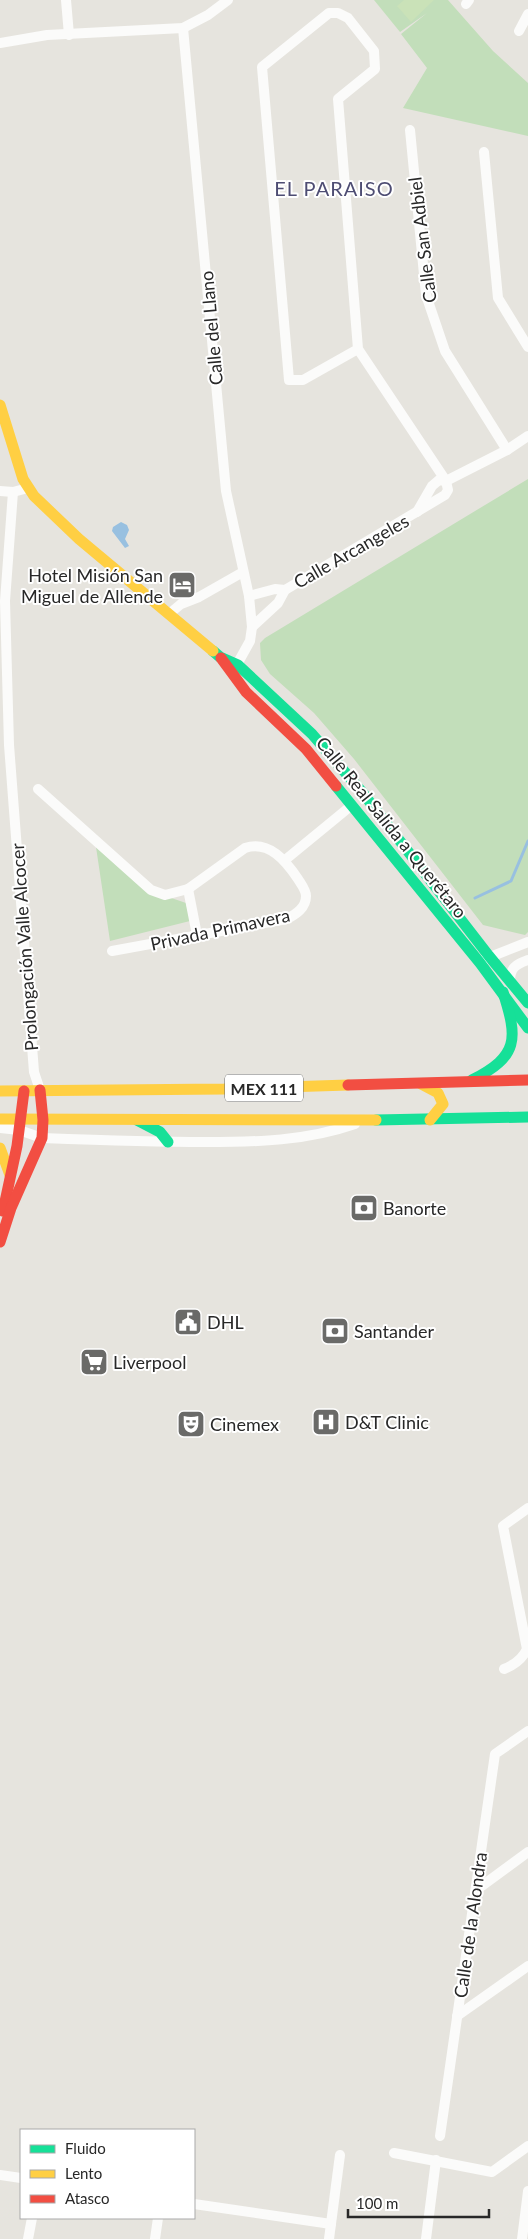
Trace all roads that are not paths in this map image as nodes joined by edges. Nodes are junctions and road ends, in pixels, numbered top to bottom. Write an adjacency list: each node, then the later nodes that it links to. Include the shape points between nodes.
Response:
1 (66, 0): 6 (street)
2 (228, 0): 4 (street)
3 (528, 14): 5 (street)
4 (183, 28): 6 (street); 20 (street, Calle del Llano, via 226,491)
5 (519, 31)
6 (69, 35): 7 (street, via 47,35)
7 (0, 43)
8 (410, 130): 14 (street, Calle San Adbiel, via 426,295 445,351)
9 (484, 152): 10 (street, via 498,298)
10 (528, 347)
11 (358, 349): 11 (street, via 338,99 375,69 375,60 374,51 348,18 329,13 262,67 289,380 303,380); 15 (street)
12 (0, 405): 16 (street, Calle Real Salida a Querétaro)
13 (528, 436): 14 (street, Calle Arcangeles)
14 (507, 450): 15 (street, Calle Arcangeles)
15 (446, 481): 19 (street, Calle Arcangeles, via 434,483); 19 (street, Calle Arcangeles, via 448,490 445,495)
16 (28, 488): 18 (street); 24 (street, Calle Real Salida a Querétaro, via 79,539)
17 (0, 491): 18 (street)
18 (13, 492): 21 (street, Prolongación Valle Alcocer)
19 (417, 512): 22 (street, Calle Arcangeles)
20 (243, 572): 23 (street, Calle del Llano); 24 (street, via 181,604)
21 (4, 573): 26 (street, Prolongación Valle Alcocer)
22 (285, 590): 23 (street, Calle Arcangeles, via 275,589); 25 (street, Calle Arcangeles, via 278,604)
23 (249, 596): 25 (street, Calle del Llano)
24 (169, 614): 27 (street, Calle Real Salida a Querétaro)
25 (252, 627): 27 (street, Calle del Llano, via 250,641)
26 (2, 636): 41 (street, Prolongación Valle Alcocer)
27 (235, 669): 29 (street, Calle Real Salida a Querétaro, via 246,692 306,749); 35 (street, Calle Real Salida a Querétaro, via 312,734 362,792)
28 (38, 789): 31 (street, Privada Primavera, via 150,890 165,896)
29 (352, 805): 30 (street); 35 (street, Calle Real Salida a Querétaro)
30 (285, 860): 31 (street, Privada Primavera, via 270,850 254,846 245,848); 32 (street, Privada Primavera, via 306,896 298,913 287,919)
31 (188, 889): 32 (street)
32 (197, 935): 34 (street, Privada Primavera)
33 (528, 942): 35 (street)
34 (112, 951)
35 (484, 959): 37 (street, Calle Real Salida a Querétaro); 38 (street, Calle Real Salida a Querétaro)
36 (528, 960): 37 (street, via 514,966)
37 (510, 982): 39 (street, Calle Real Salida a Querétaro)
38 (503, 992): 40 (street, Calle Real Salida a Querétaro); 43 (street, via 514,1028 510,1051 496,1067)
39 (528, 1003)
40 (528, 1028)
41 (34, 1072): 45 (street, Prolongación Valle Alcocer); 47 (street, Prolongación Valle Alcocer)
42 (528, 1080): 43 (street, MEX 111)
43 (464, 1083): 44 (street, MEX 111)
44 (420, 1084): 45 (street, MEX 111); 54 (street, via 434,1089 441,1096 442,1104)
45 (40, 1090): 47 (street, MEX 111); 52 (street)
46 (0, 1091): 47 (street, MEX 111)
47 (24, 1091): 55 (street)
48 (528, 1117): 51 (street, MEX 111)
49 (133, 1118): 52 (street, MEX 111); 53 (street, MEX 111); 59 (street, via 160,1132)
50 (0, 1119): 55 (street, MEX 111)
51 (504, 1119): 54 (street, MEX 111); 56 (street, MEX 111)
52 (43, 1120): 55 (street, MEX 111); 58 (street)
53 (366, 1120): 54 (street, MEX 111); 59 (street, via 327,1134 280,1141)
54 (430, 1120)
55 (20, 1125): 57 (street); 58 (street); 61 (street)
56 (528, 1125)
57 (0, 1128)
58 (42, 1138): 59 (street); 62 (street, via 11,1208)
59 (168, 1142)
60 (0, 1148): 61 (street)
61 (10, 1175): 62 (street, via 2,1213)
62 (1, 1240)
63 (528, 1508): 64 (street, via 503,1526 527,1649 514,1665)
64 (504, 1669)
65 (528, 1731): 67 (street, Calle de la Alondra, via 495,1754)
66 (528, 1852): 67 (street)
67 (475, 1891): 69 (street, Calle de la Alondra)
68 (528, 1966): 69 (street)
69 (457, 2016): 70 (street, Calle de la Alondra)
70 (440, 2136)
71 (528, 2146): 74 (street, via 492,2172)
72 (394, 2152): 74 (street)
73 (340, 2155): 81 (street)
74 (436, 2160): 85 (street)
75 (0, 2175): 76 (street)
76 (20, 2178)
77 (528, 2191): 86 (street)
78 (195, 2204): 81 (street)
79 (32, 2219): 82 (street)
80 (158, 2219): 83 (street)
81 (331, 2224): 84 (street)
82 (28, 2239)
83 (155, 2239)
84 (329, 2239)
85 (426, 2239)
86 (522, 2239)

